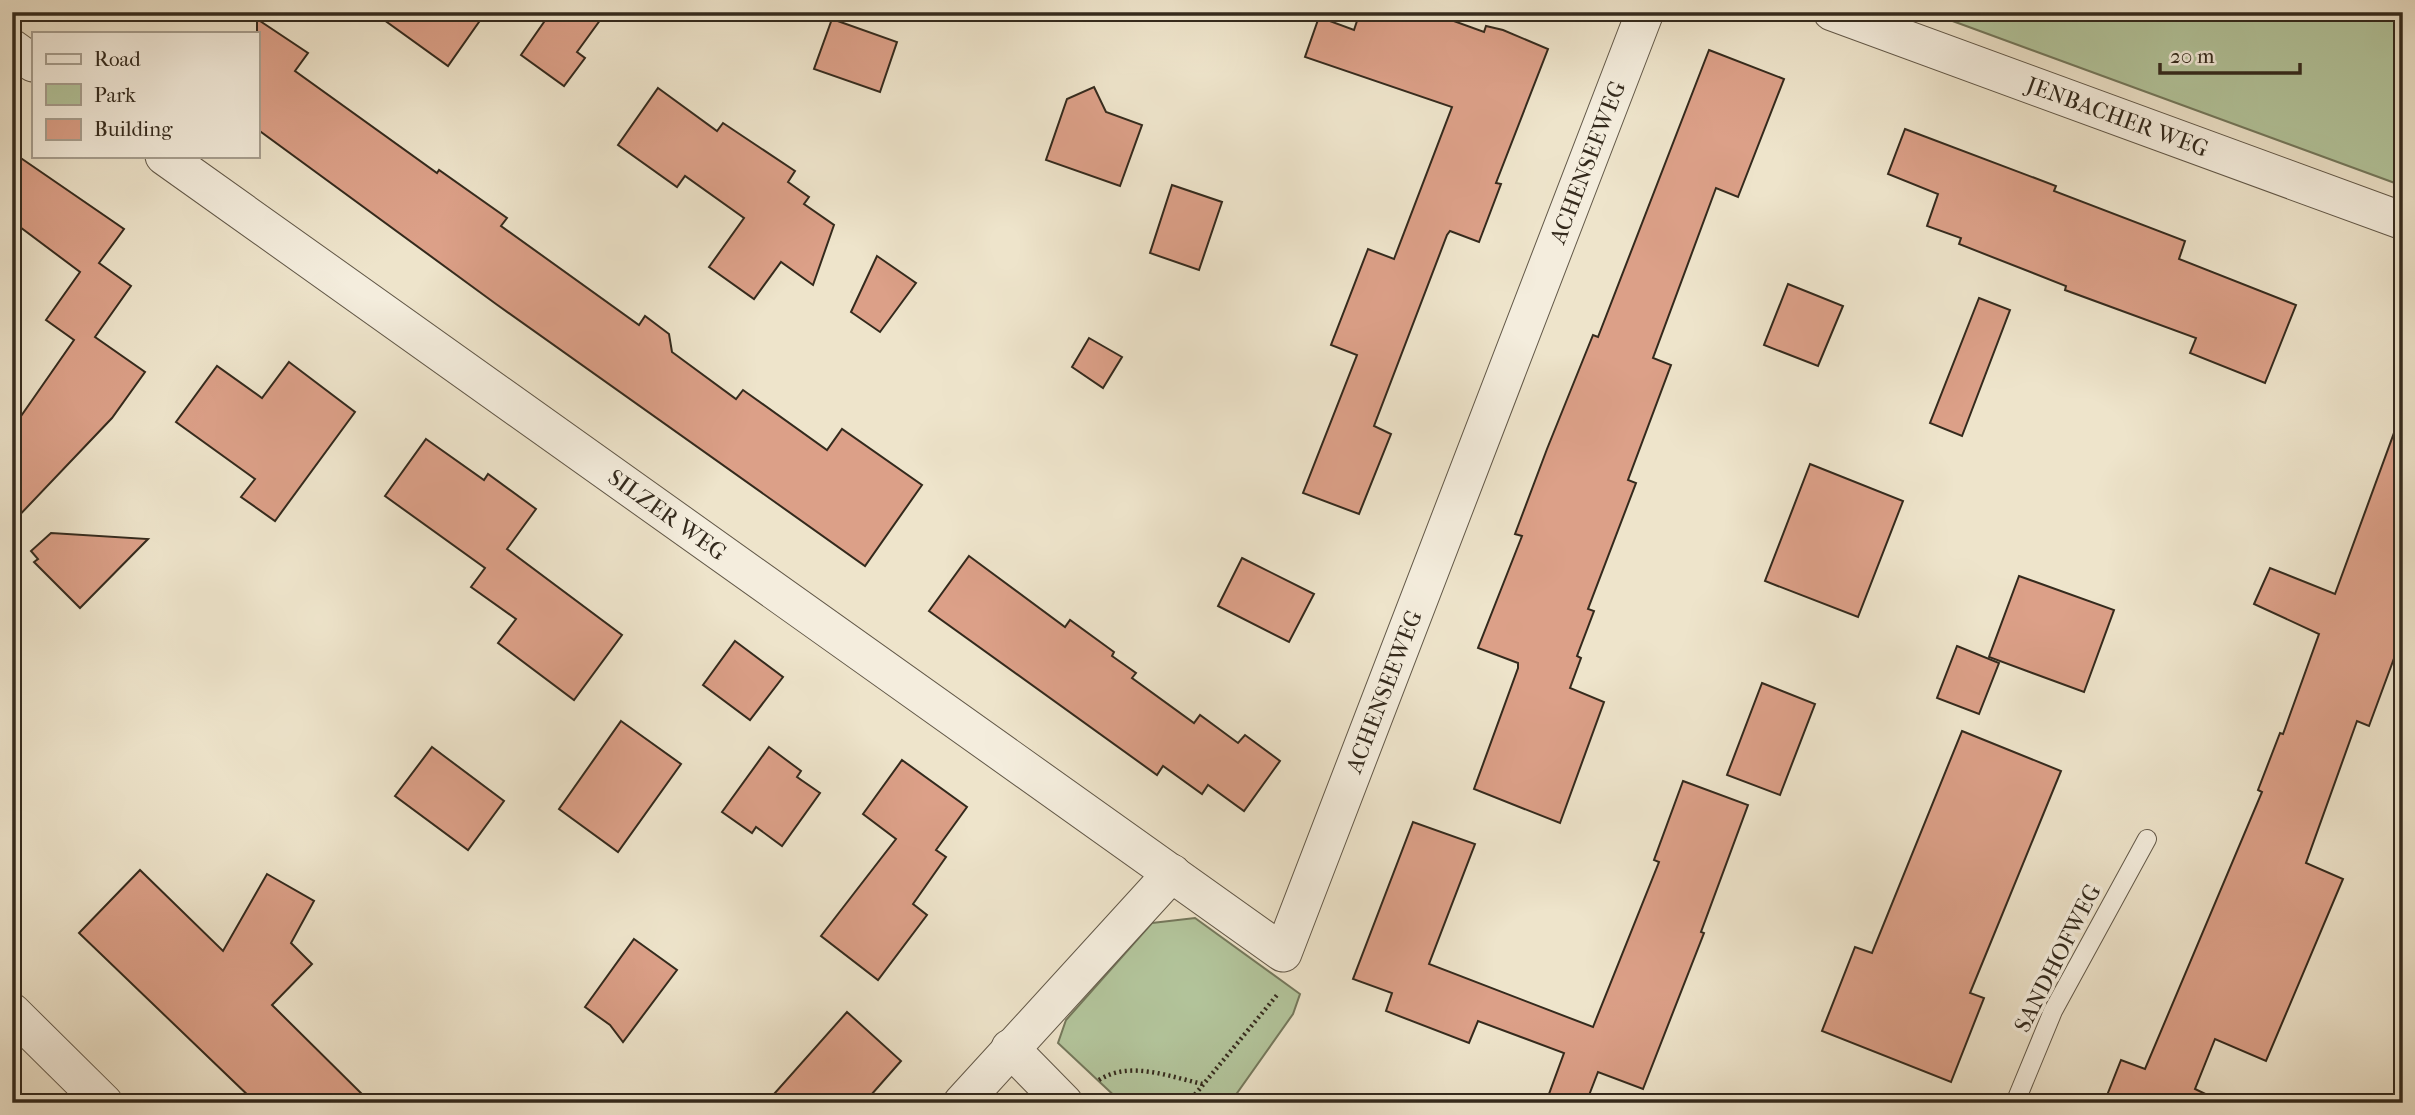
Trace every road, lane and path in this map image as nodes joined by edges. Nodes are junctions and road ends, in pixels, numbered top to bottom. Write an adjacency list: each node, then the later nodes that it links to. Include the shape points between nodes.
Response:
1 (1645, 12): 8 (street, ACHENSEEWEG, via 1283,953)
2 (1832, 12): 6 (street, JENBACHER WEG)
3 (12, 48): 4 (street)
4 (32, 62)
5 (167, 158): 8 (street, SILZER WEG)
6 (2403, 221)
7 (2147, 839): 17 (lane, SANDHOFWEG, via 2053,1011)
8 (1172, 873): 11 (street)
9 (1282, 990): 12 (path)
10 (12, 1012): 14 (street)
11 (1010, 1048): 13 (street); 15 (street)
12 (1203, 1084): 13 (path, via 1138,1069 1110,1073); 16 (path)
13 (1076, 1095)
14 (104, 1103)
15 (962, 1103)
16 (1188, 1103)
17 (2015, 1103)

